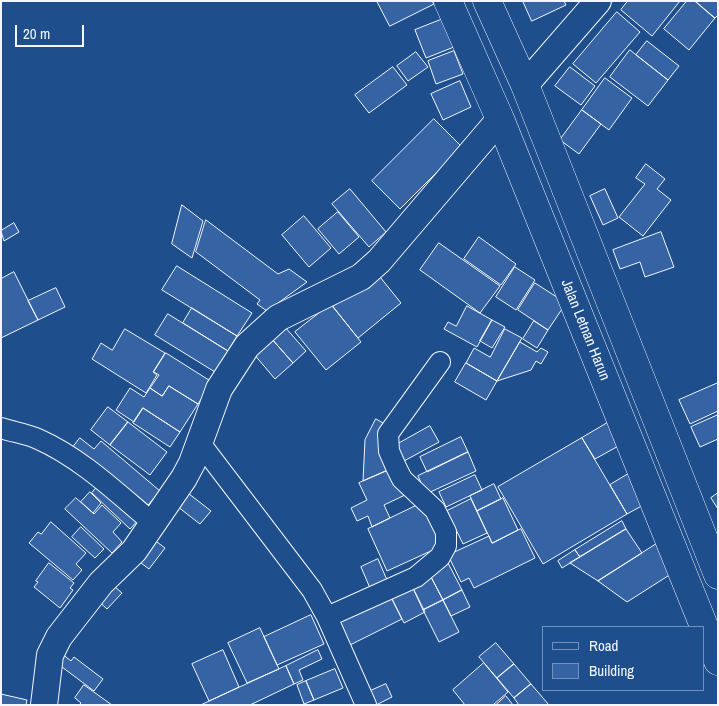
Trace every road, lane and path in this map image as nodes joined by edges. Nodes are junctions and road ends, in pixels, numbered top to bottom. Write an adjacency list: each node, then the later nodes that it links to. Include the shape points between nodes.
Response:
1 (448, 1): 5 (main road, Jalan Letnan Harun)
2 (487, 1): 4 (main road)
3 (598, 1): 4 (street)
4 (525, 85): 10 (main road)
5 (500, 119): 8 (street, via 379,261 361,277 278,318 247,346 219,389); 13 (main road, Jalan Letnan Harun)
6 (440, 362): 11 (street, via 388,434 389,451 402,479 435,510 446,532 446,546 440,557 416,577)
7 (1, 428): 9 (street, via 37,438 58,449)
8 (200, 443): 9 (street, via 184,478); 11 (street, via 312,590)
9 (153, 522): 15 (street, via 134,551 101,583 59,636 50,655)
10 (718, 575)
11 (327, 617): 16 (street)
12 (704, 626): 14 (main road, Jalan Letnan Harun)
13 (704, 626)
14 (718, 661)
15 (44, 705)
16 (366, 705)

